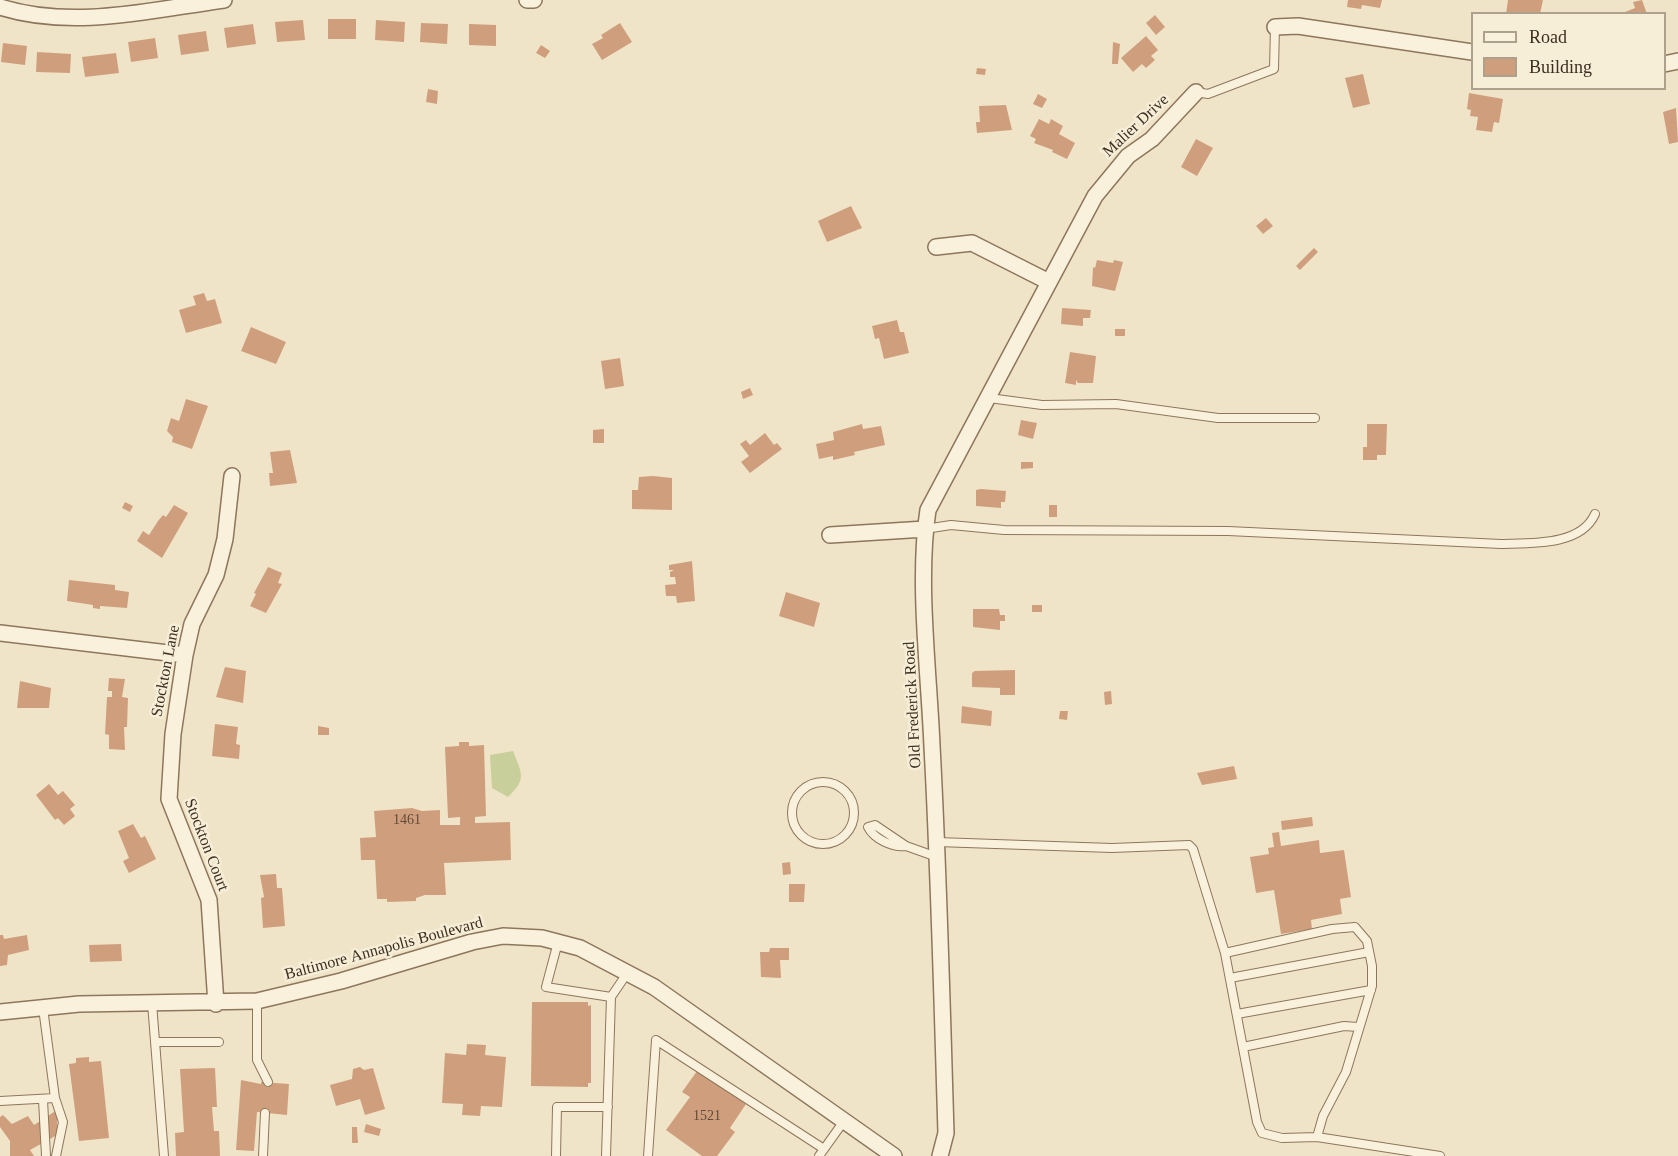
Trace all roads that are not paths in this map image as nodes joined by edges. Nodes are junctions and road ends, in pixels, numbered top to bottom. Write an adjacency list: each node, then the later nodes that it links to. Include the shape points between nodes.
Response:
1 (216, 0): 4 (street, via 108,18 29,16)
2 (527, 0): 3 (street)
3 (534, 0)
4 (0, 7)
5 (1275, 27): 6 (street, via 1298,26); 7 (lane, via 1274,69 1208,94)
6 (1471, 52)
7 (1196, 92): 9 (street, Malier Drive, via 1152,139 1112,173 1095,196)
8 (936, 247): 9 (street, via 972,243)
9 (1049, 282): 10 (street, Old Frederick Road)
10 (989, 398): 11 (lane, via 1042,405 1116,404 1218,418); 14 (street, Old Frederick Road, via 935,492)
11 (1315, 418)
12 (232, 476): 17 (street, Stockton Lane, via 225,539 216,575 192,624)
13 (1595, 514): 14 (lane, via 1584,528 1565,537 1501,544 1228,531 1004,530 951,525)
14 (925, 529): 15 (street); 20 (street, Old Frederick Road)
15 (830, 535)
16 (0, 633): 17 (street)
17 (185, 656): 18 (street, Stockton Lane)
18 (172, 734): 30 (street, Stockton Court, via 169,799 209,900)
19 (853, 821): 19 (lane, via 852,801 840,786 831,782 802,789 792,807 796,828 802,836 821,844 841,838); 20 (lane, via 868,827 875,825 906,846)
20 (937, 849): 23 (lane, via 1189,845); 56 (street, Old Frederick Road, via 946,1133)
21 (558, 942): 24 (street, Baltimore Annapolis Boulevard, via 580,948); 27 (lane, via 546,987); 28 (street, Baltimore Annapolis Boulevard, via 524,936 472,942)
22 (1369, 952): 23 (lane, via 1367,941 1355,927); 25 (lane); 26 (lane)
23 (1225, 953): 25 (lane)
24 (628, 972): 27 (lane); 44 (street, Baltimore Annapolis Boulevard)
25 (1230, 978): 33 (lane)
26 (1371, 990): 33 (lane); 34 (lane)
27 (611, 997): 42 (lane)
28 (257, 1001): 30 (street, Baltimore Annapolis Boulevard); 38 (lane, via 257,1060)
29 (152, 1003): 30 (street, Baltimore Annapolis Boulevard); 31 (street, Baltimore Annapolis Boulevard); 35 (lane)
30 (216, 1004)
31 (43, 1008): 32 (street, Baltimore Annapolis Boulevard); 39 (lane)
32 (0, 1012)
33 (1237, 1014): 37 (lane)
34 (1358, 1027): 37 (lane, via 1344,1026); 45 (lane, via 1346,1072 1323,1116)
35 (155, 1042): 36 (lane); 49 (lane)
36 (219, 1042)
37 (1243, 1047): 45 (lane, via 1262,1133 1282,1138)
38 (268, 1082)
39 (55, 1098): 40 (lane); 48 (lane, via 63,1122)
40 (43, 1100): 41 (lane); 47 (lane)
41 (0, 1101)
42 (608, 1107): 51 (lane, via 557,1107); 52 (lane)
43 (265, 1113): 50 (lane)
44 (844, 1121): 46 (lane); 55 (street, Baltimore Annapolis Boulevard)
45 (1317, 1137): 57 (lane)
46 (824, 1149): 53 (lane, via 656,1040); 54 (lane)
47 (46, 1156)
48 (56, 1156)
49 (164, 1156)
50 (263, 1156)
51 (556, 1156)
52 (606, 1156)
53 (648, 1156)
54 (819, 1156)
55 (894, 1156)
56 (940, 1156)
57 (1440, 1156)

